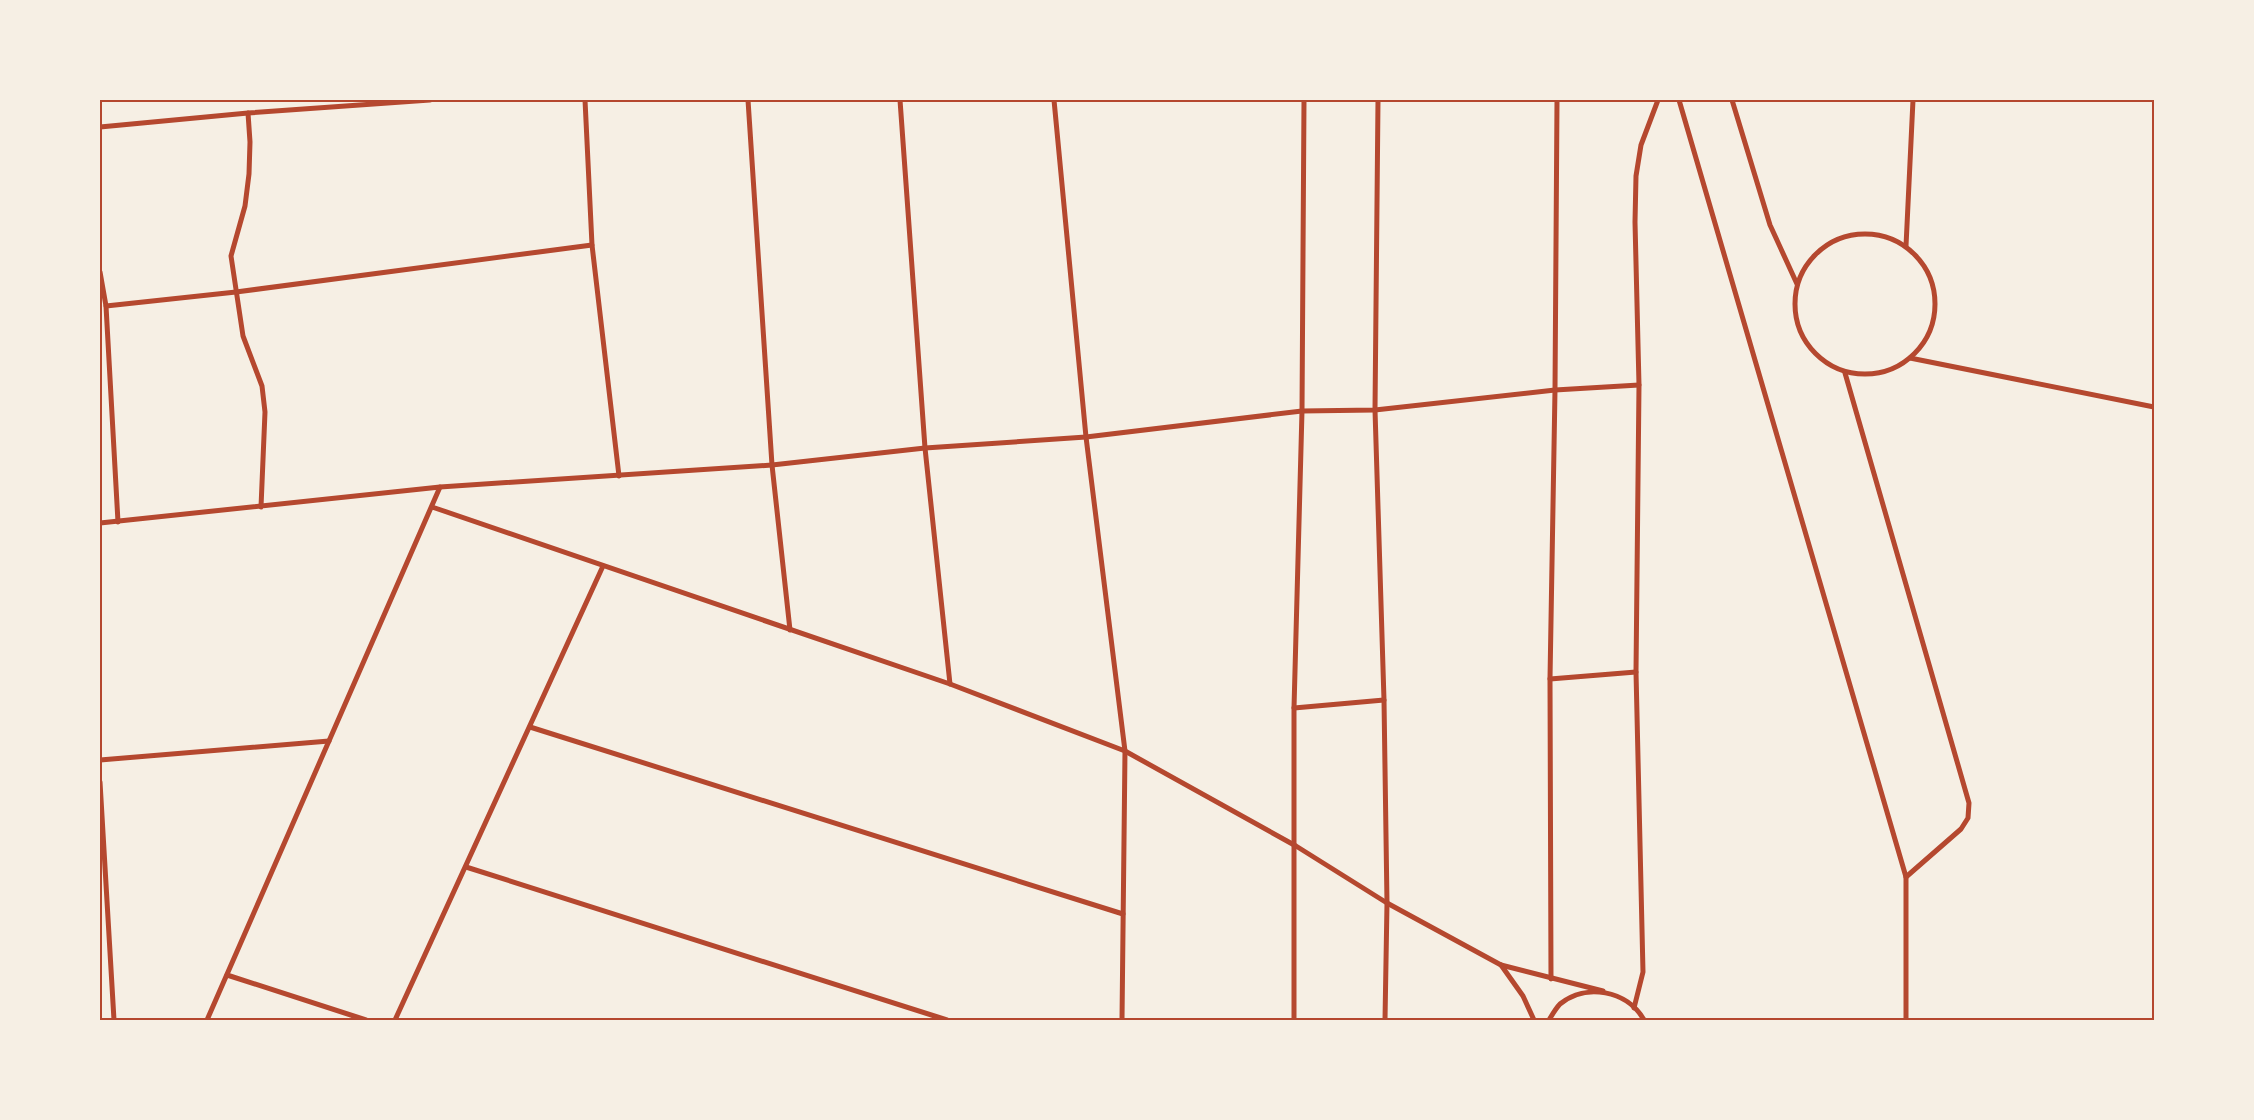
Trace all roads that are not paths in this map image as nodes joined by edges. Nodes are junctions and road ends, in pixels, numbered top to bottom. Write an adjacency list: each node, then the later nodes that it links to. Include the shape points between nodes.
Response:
1 (430, 100): 13 (street)
2 (586, 100): 15 (street)
3 (748, 100): 30 (street)
4 (900, 100): 29 (street)
5 (1054, 100): 28 (street)
6 (1304, 100): 27 (street)
7 (1378, 100): 26 (street)
8 (1557, 100): 24 (street)
9 (1658, 100): 23 (street, via 1641,145 1636,176)
10 (1680, 100): 51 (street)
11 (1732, 100): 18 (street, via 1770,225)
12 (1912, 100): 16 (street)
13 (248, 113): 14 (street); 19 (street, via 249,174 245,206 231,256)
14 (100, 127)
15 (592, 246): 19 (street); 31 (street)
16 (1906, 246): 18 (street, via 1886,236 1863,233 1842,237 1822,248 1807,264); 21 (street, via 1922,262 1932,281 1936,303 1933,325 1924,345)
17 (100, 272): 20 (street)
18 (1798, 284): 22 (street, via 1794,306 1798,328 1809,348 1825,363)
19 (236, 292): 20 (street); 33 (street, via 243,336 263,394)
20 (106, 306): 35 (street)
21 (1910, 358): 22 (street, via 1889,372 1867,376); 25 (street)
22 (1845, 373): 51 (street, via 1969,803 1968,818 1961,829)
23 (1639, 385): 24 (street); 39 (street)
24 (1556, 390): 26 (street); 40 (street)
25 (2154, 407)
26 (1375, 410): 27 (street); 42 (street)
27 (1302, 411): 28 (street); 43 (street)
28 (1086, 437): 29 (street); 46 (street)
29 (925, 448): 30 (street); 41 (street)
30 (772, 465): 31 (street); 38 (street)
31 (619, 476): 32 (street)
32 (440, 487): 33 (street); 34 (street)
33 (262, 507): 35 (street)
34 (432, 507): 37 (street); 45 (street)
35 (118, 522): 36 (street)
36 (100, 523)
37 (603, 566): 38 (street); 44 (street)
38 (790, 630): 41 (street)
39 (1636, 672): 40 (street); 58 (street, via 1642,972)
40 (1550, 679): 56 (street)
41 (950, 684): 46 (street)
42 (1384, 700): 43 (street); 52 (street)
43 (1294, 708): 49 (street)
44 (530, 727): 50 (street); 53 (street)
45 (329, 741): 47 (street); 55 (street)
46 (1125, 751): 49 (street); 53 (street)
47 (100, 760)
48 (100, 782): 59 (street)
49 (1296, 846): 52 (street); 65 (street)
50 (466, 867): 62 (street); 63 (street)
51 (1906, 877): 70 (street)
52 (1388, 902): 54 (street); 66 (street)
53 (1123, 914): 64 (street)
54 (1501, 965): 56 (street); 67 (street, via 1523,996)
55 (227, 976): 60 (street); 61 (street)
56 (1551, 979): 57 (street)
57 (1603, 991): 58 (street, via 1620,997); 68 (street, via 1580,993 1559,1005)
58 (1634, 1008): 69 (street)
59 (114, 1020)
60 (207, 1020)
61 (366, 1020)
62 (395, 1020)
63 (946, 1020)
64 (1122, 1020)
65 (1294, 1020)
66 (1386, 1020)
67 (1534, 1020)
68 (1549, 1020)
69 (1644, 1020)
70 (1906, 1020)

